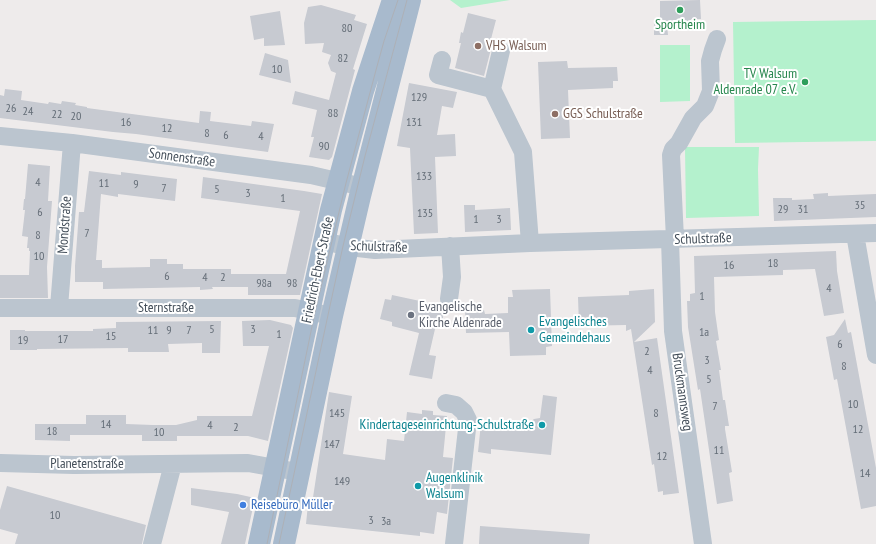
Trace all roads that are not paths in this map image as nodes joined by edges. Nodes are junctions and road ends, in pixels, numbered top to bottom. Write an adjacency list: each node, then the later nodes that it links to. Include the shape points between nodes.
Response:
1 (392, 0): 9 (main road, Friedrich-Ebert-Straße, via 363,91)
2 (410, 0): 10 (main road, Friedrich-Ebert-Straße)
3 (717, 39): 13 (street, Bruckmannsweg, via 710,61 712,91 705,106 693,118 671,155)
4 (501, 51): 6 (street)
5 (442, 60): 6 (street, via 438,75)
6 (492, 89): 15 (street, via 524,152)
7 (0, 136): 8 (street, Sonnenstraße)
8 (72, 143): 9 (street, Sonnenstraße, via 312,175); 19 (street, Mondstraße)
9 (339, 181): 10 (street, Sonnenstraße); 14 (main road, Friedrich-Ebert-Straße)
10 (363, 187): 17 (main road, Friedrich-Ebert-Straße)
11 (876, 233): 12 (street, Schulstraße)
12 (855, 234): 13 (street, Schulstraße); 23 (street)
13 (672, 240): 15 (street, Schulstraße); 33 (street, Bruckmannsweg, via 673,331)
14 (324, 241): 17 (street, Schulstraße); 21 (main road, Friedrich-Ebert-Straße)
15 (530, 243): 16 (street, Schulstraße)
16 (450, 246): 17 (street, Schulstraße, via 375,250); 18 (street, via 452,277)
17 (349, 247): 22 (main road, Friedrich-Ebert-Straße)
18 (449, 299)
19 (59, 307): 20 (street, Sternstraße); 21 (street, Sternstraße, via 295,308)
20 (0, 308)
21 (309, 311): 22 (street, Sternstraße); 27 (main road, Friedrich-Ebert-Straße)
22 (332, 316): 28 (main road, Friedrich-Ebert-Straße)
23 (876, 355)
24 (446, 403): 32 (street, via 456,405 468,420)
25 (0, 463): 26 (street, Planetenstraße)
26 (173, 464): 27 (street, Planetenstraße, via 248,464); 30 (street)
27 (276, 468): 28 (street, Planetenstraße); 29 (main road, Friedrich-Ebert-Straße)
28 (298, 472): 31 (main road, Friedrich-Ebert-Straße)
29 (260, 542): 31 (street)
30 (152, 544)
31 (284, 544)
32 (454, 544)
33 (703, 544)

